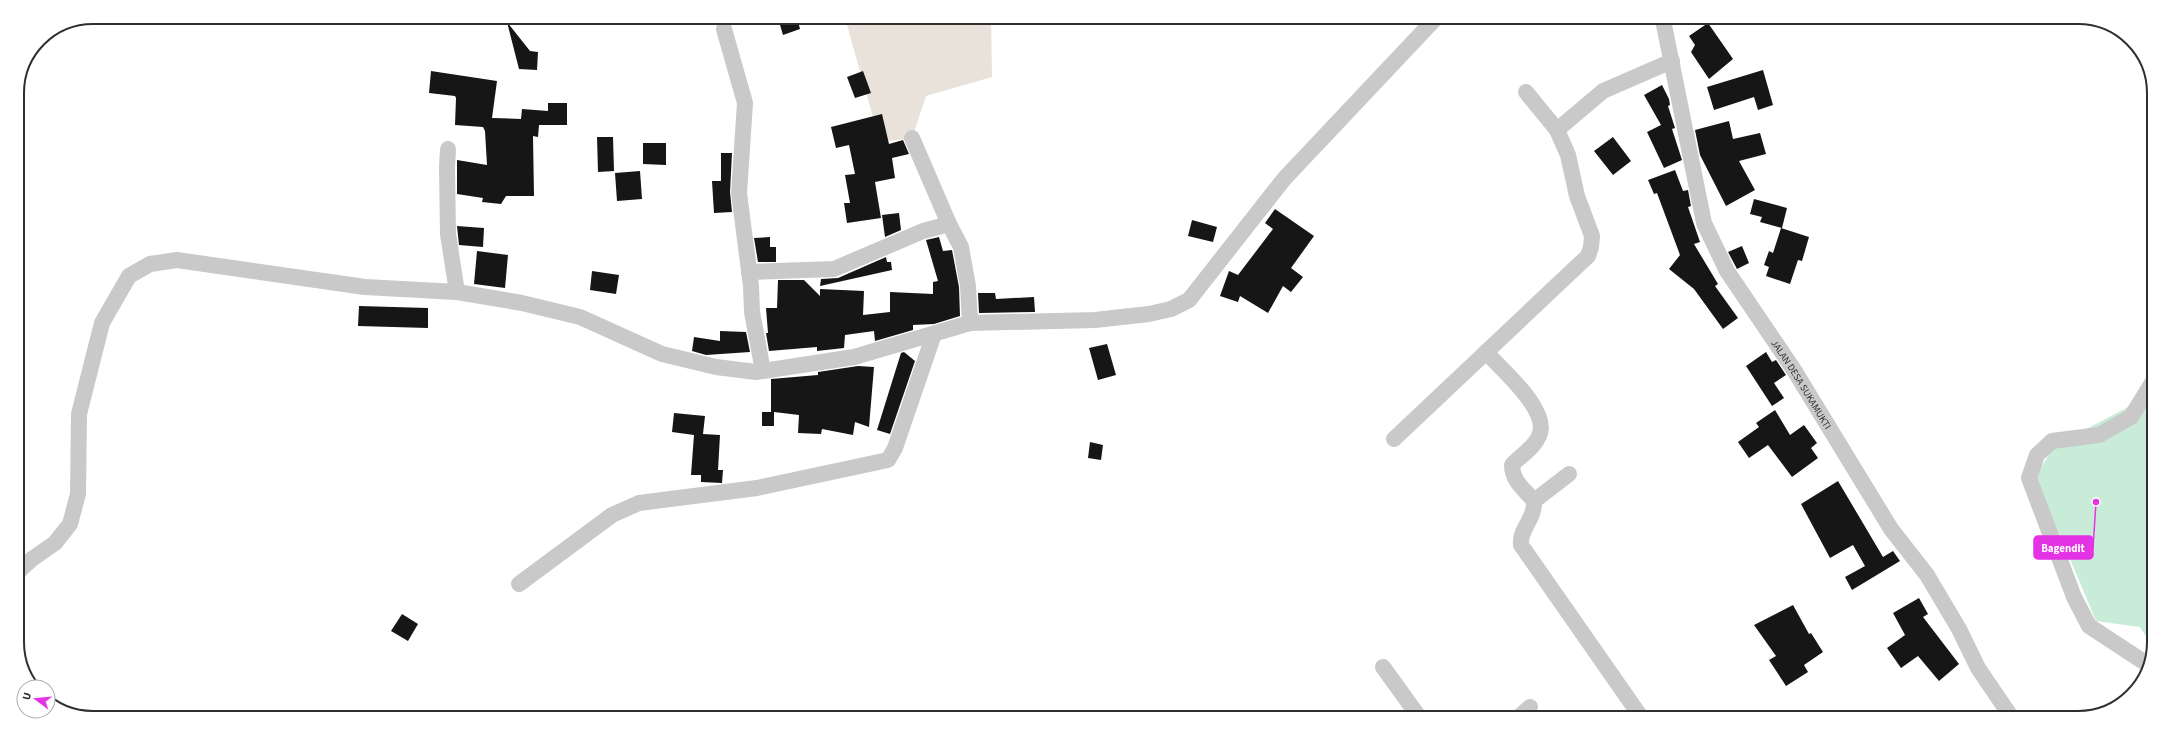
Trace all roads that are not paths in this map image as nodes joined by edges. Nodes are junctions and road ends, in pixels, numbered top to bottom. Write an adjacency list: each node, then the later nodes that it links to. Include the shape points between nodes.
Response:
1 (1430, 24): 12 (street, via 1284,179 1189,300 1171,309 1149,314 1095,320)
2 (1664, 24): 4 (street, JALAN DESA SUKAMUKTI)
3 (724, 28): 10 (street, via 745,103 739,193)
4 (1672, 61): 6 (street, via 1603,91); 26 (street, JALAN DESA SUKAMUKTI, via 1704,223 1728,272 1794,370 1891,529 1927,575 1959,629 1978,668)
5 (1526, 92): 6 (street)
6 (1557, 130): 14 (street, via 1568,155 1577,196 1592,236 1591,247 1588,256)
7 (912, 138): 9 (street)
8 (448, 149): 11 (street, via 448,234)
9 (949, 224): 10 (street, via 924,231 834,269); 12 (street, via 961,247 968,286)
10 (749, 272): 15 (street, via 752,312)
11 (457, 292): 15 (street, via 522,302 580,317 662,354 716,367); 20 (street, via 366,287 177,260 150,264 129,276 102,323 88,374 79,414 78,494 70,524 56,543)
12 (970, 323): 13 (street)
13 (934, 334): 15 (street, via 854,357); 21 (street, via 895,448 888,460 757,488 639,503 612,515)
14 (1486, 352): 17 (street); 19 (street, via 1536,407 1541,420 1540,435 1535,444 1512,465 1515,481)
15 (763, 371)
16 (2147, 391): 22 (street, via 2131,417 2099,435 2052,441 2037,455 2029,478 2074,597 2089,626)
17 (1394, 439)
18 (1569, 474): 19 (street)
19 (1534, 501): 25 (street, via 1535,510 1520,538 1524,551)
20 (24, 566)
21 (519, 584)
22 (2144, 662)
23 (1382, 666): 24 (street)
24 (1415, 711)
25 (1637, 711)
26 (2007, 711)

